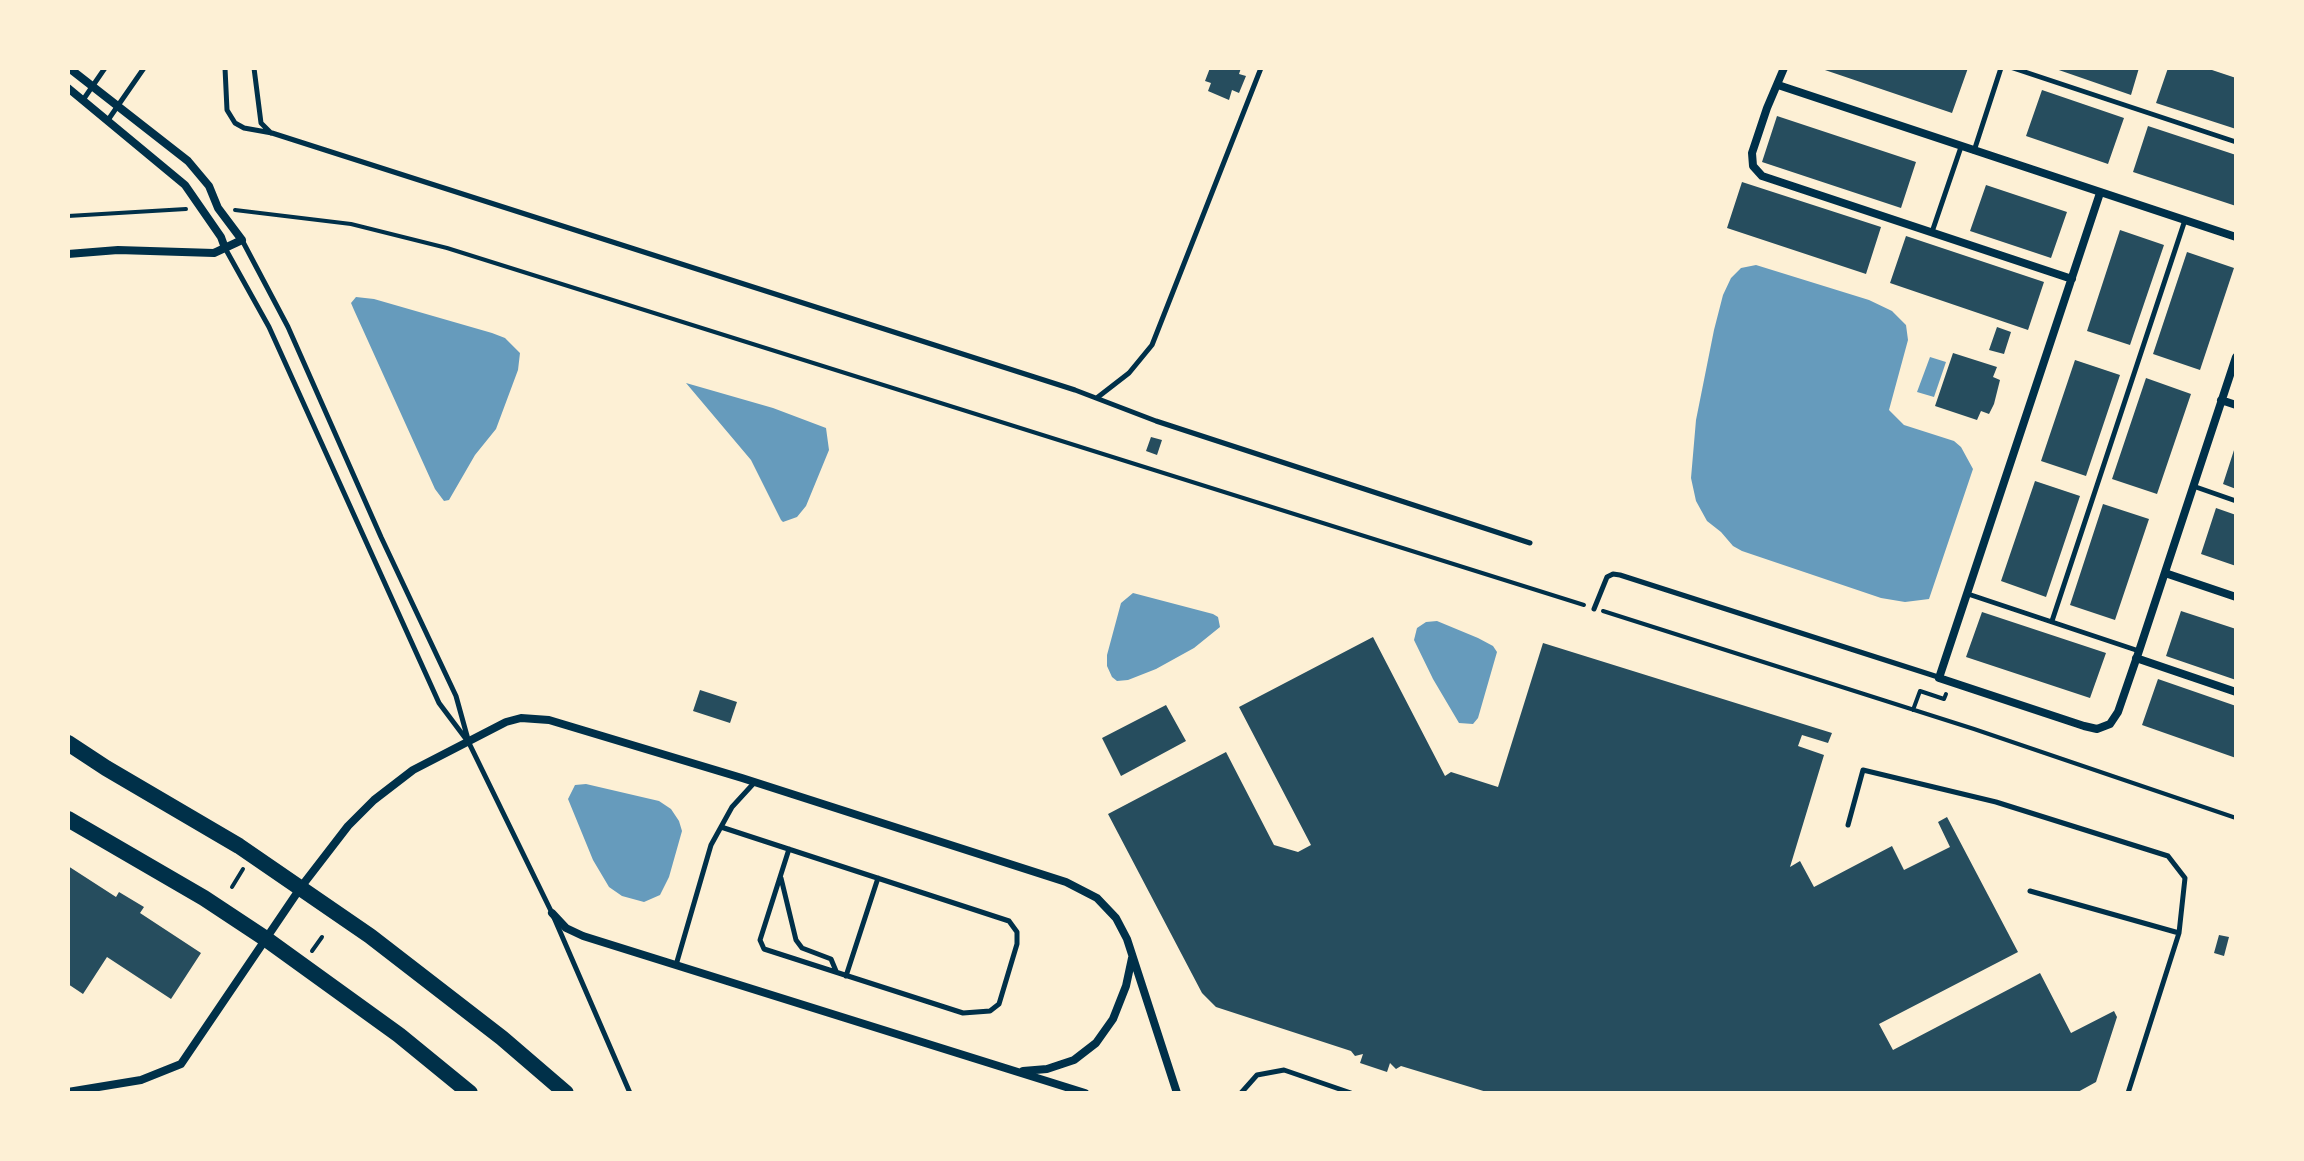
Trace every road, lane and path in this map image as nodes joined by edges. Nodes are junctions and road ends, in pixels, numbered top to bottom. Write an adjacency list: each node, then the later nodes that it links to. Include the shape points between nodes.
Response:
1 (69, 68): 10 (street)
2 (105, 68): 10 (lane)
3 (144, 68): 14 (lane)
4 (225, 68): 16 (lane, via 229,116 244,128)
5 (254, 68): 16 (lane, via 261,123)
6 (1261, 68): 32 (lane, via 1152,345)
7 (1784, 68): 11 (street)
8 (2001, 68): 19 (lane)
9 (2013, 68): 17 (lane)
10 (94, 85): 13 (lane); 14 (street)
11 (1778, 85): 18 (street); 25 (street, via 1752,153 1759,173)
12 (68, 88): 13 (street)
13 (83, 101): 15 (street)
14 (118, 105): 15 (lane); 27 (street, via 188,161)
15 (108, 120): 28 (street, via 185,185)
16 (272, 133): 32 (lane)
17 (2236, 142)
18 (1961, 147): 19 (street); 25 (lane)
19 (1974, 151): 20 (street)
20 (2100, 193): 24 (street); 30 (street)
21 (192, 209): 23 (path)
22 (232, 210): 41 (path, via 351,224 447,248)
23 (68, 216)
24 (2185, 220): 26 (street); 42 (lane)
25 (1932, 232): 30 (street)
26 (2236, 237)
27 (242, 240): 28 (street); 49 (lane, via 288,327 456,696)
28 (225, 248): 29 (street, via 214,253); 49 (lane, via 276,341 439,703)
29 (68, 254)
30 (2072, 279): 39 (street)
31 (2236, 357): 33 (street)
32 (1098, 398): 37 (lane)
33 (2221, 400): 34 (street); 35 (street)
34 (2236, 405)
35 (2192, 486): 36 (lane); 38 (street)
36 (2236, 501)
37 (1530, 543)
38 (2165, 573): 40 (street); 43 (street)
39 (1967, 594): 42 (lane); 44 (street)
40 (2236, 597)
41 (1594, 609): 44 (lane, via 1607,577 1620,575); 47 (path)
42 (2052, 621): 43 (lane)
43 (2138, 654): 44 (street, via 2114,718 2097,729); 46 (street)
44 (1939, 678)
45 (1946, 692): 47 (path, via 1944,699 1920,691)
46 (2236, 692)
47 (1913, 710): 51 (path)
48 (68, 743): 60 (main road)
49 (469, 743): 50 (street, via 506,722 549,720); 60 (street, via 413,770 374,800); 62 (lane)
50 (755, 782): 54 (lane); 67 (street, via 1066,882 1097,898 1116,918)
51 (2236, 818)
52 (68, 819): 65 (main road)
53 (1848, 825): 63 (lane, via 1863,770 1996,802 2168,856 2185,878)
54 (721, 827): 55 (lane); 68 (lane)
55 (789, 849): 57 (lane); 58 (lane)
56 (245, 865): 59 (path)
57 (780, 876): 69 (lane, via 796,940 802,948 831,959); 69 (lane, via 760,940 764,949)
58 (878, 878): 70 (lane); 70 (lane, via 1009,921 1017,944 999,1004 990,1011 963,1013)
59 (232, 887)
60 (301, 887): 65 (street); 75 (main road, via 435,985)
61 (2030, 891): 63 (lane)
62 (552, 913): 68 (street, via 583,936); 76 (lane)
63 (2179, 933): 81 (lane)
64 (322, 937): 66 (path)
65 (266, 939): 73 (street, via 181,1064 141,1080); 74 (main road)
66 (312, 952)
67 (1132, 954): 71 (street, via 1113,1019 1096,1043 1074,1060); 78 (street)
68 (676, 965): 71 (street)
69 (836, 972): 70 (lane)
70 (846, 976)
71 (1018, 1072): 77 (street)
72 (1337, 1091): 79 (lane, via 1284,1070 1257,1075); 80 (lane)
73 (68, 1092)
74 (470, 1093)
75 (566, 1093)
76 (630, 1093)
77 (1085, 1093)
78 (1177, 1093)
79 (1241, 1093)
80 (1351, 1093)
81 (2128, 1093)

